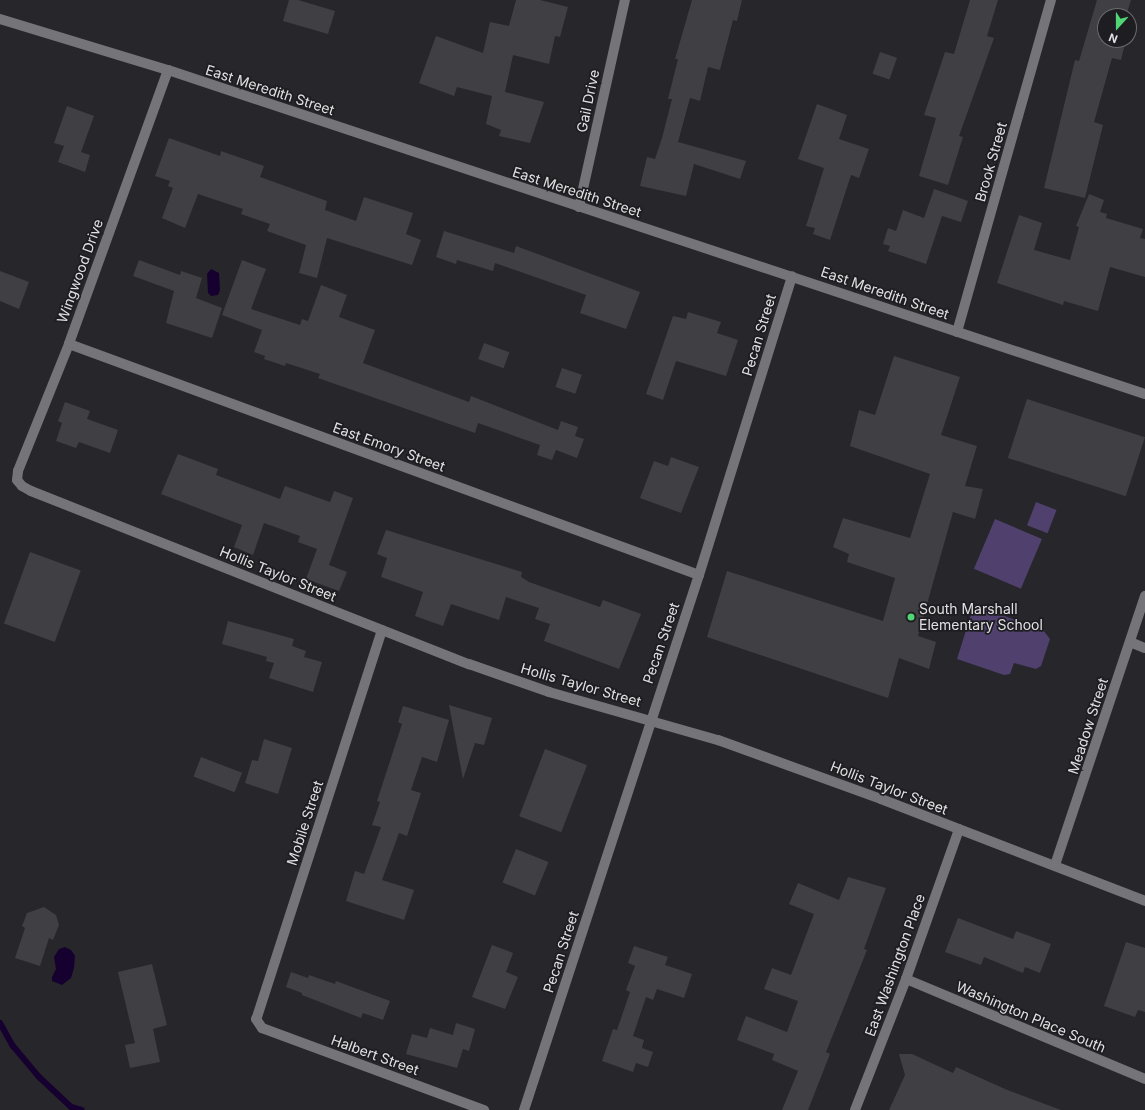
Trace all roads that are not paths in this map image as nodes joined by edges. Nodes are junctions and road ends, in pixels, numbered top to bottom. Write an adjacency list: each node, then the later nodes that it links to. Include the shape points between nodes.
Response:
1 (625, 0): 5 (street, Gail Drive)
2 (1051, 0): 7 (street, Brook Street)
3 (0, 19): 4 (street, East Meredith Street)
4 (168, 70): 5 (street, East Meredith Street); 8 (street, Wingwood Drive)
5 (579, 208): 6 (street, East Meredith Street)
6 (792, 276): 7 (street, East Meredith Street); 11 (street, Pecan Street)
7 (957, 332): 9 (street, East Meredith Street)
8 (69, 344): 10 (street, Wingwood Drive, via 18,471); 11 (street, East Emory Street)
9 (1145, 394)
10 (17, 480): 13 (street, Hollis Taylor Street, via 31,492)
11 (699, 575): 16 (street, Pecan Street)
12 (1145, 596): 14 (street, Meadow Street)
13 (382, 630): 16 (street, Hollis Taylor Street, via 549,692); 21 (street, Mobile Street, via 256,1019)
14 (1130, 642): 15 (street); 18 (street, Meadow Street)
15 (1145, 648)
16 (650, 719): 17 (street, Hollis Taylor Street, via 718,740); 24 (street, Pecan Street)
17 (959, 829): 18 (street, Hollis Taylor Street); 20 (street, East Washington Place)
18 (1055, 865): 19 (street, Hollis Taylor Street)
19 (1145, 901)
20 (906, 979): 22 (street, Washington Place South); 25 (street, East Washington Place)
21 (258, 1024): 23 (street, Halbert Street, via 262,1028)
22 (1145, 1079)
23 (484, 1110)
24 (524, 1110)
25 (855, 1110)

